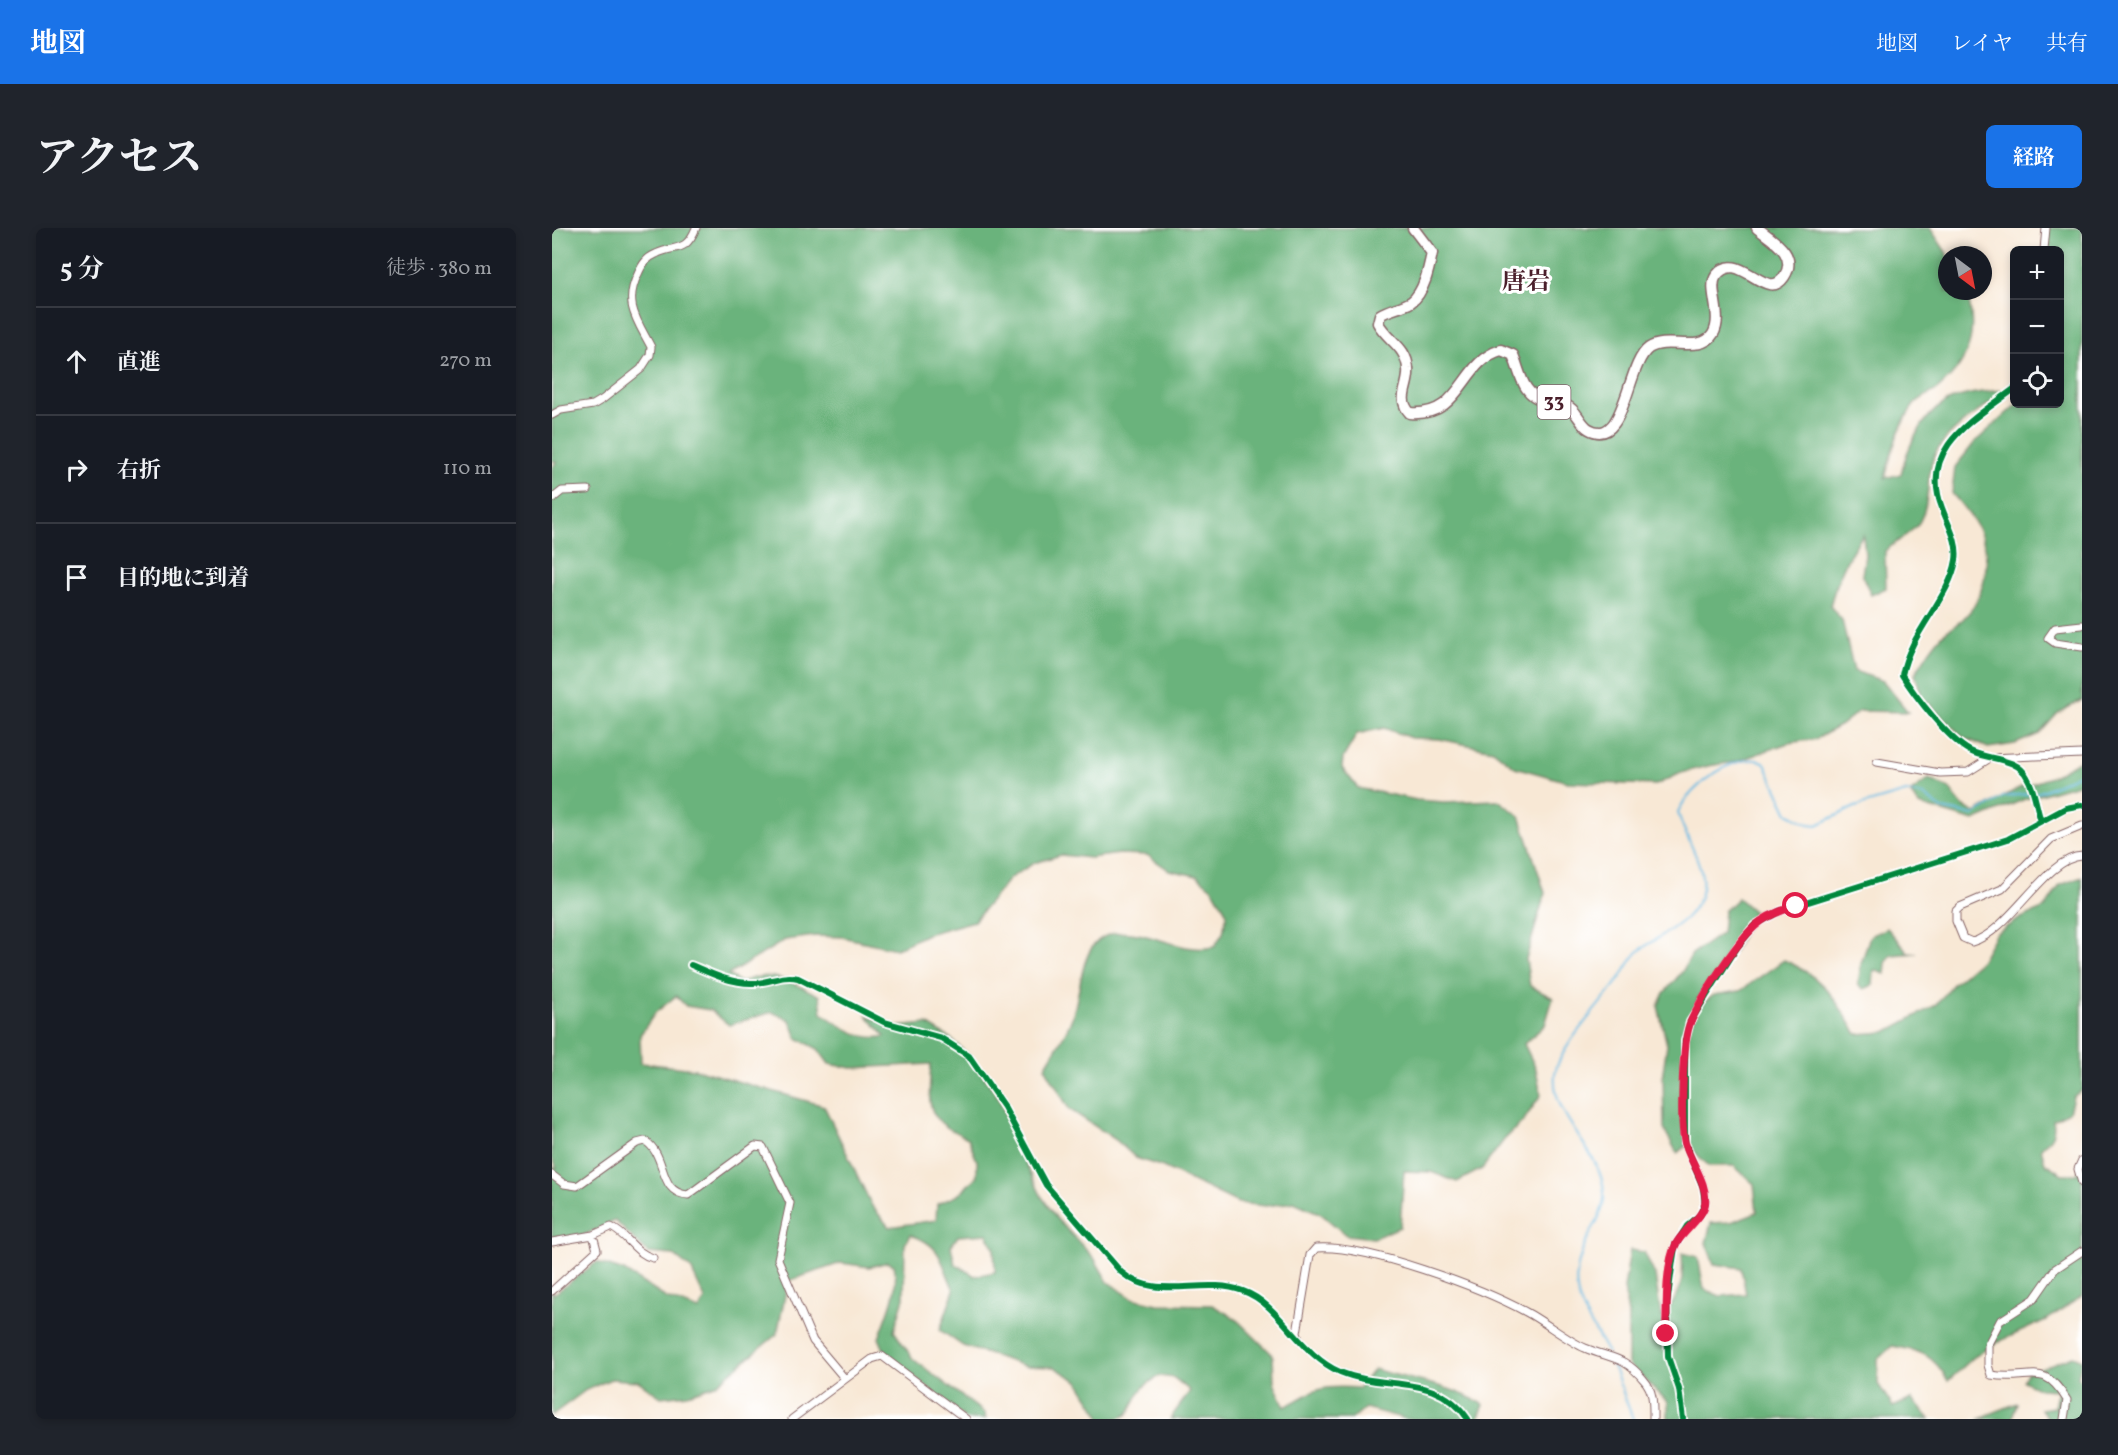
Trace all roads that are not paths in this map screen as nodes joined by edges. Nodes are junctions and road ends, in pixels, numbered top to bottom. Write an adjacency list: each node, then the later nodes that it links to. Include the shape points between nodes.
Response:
1 (696, 228): 7 (street, via 691,240 678,249 645,260 633,283 629,302 651,347 646,363 593,405)
2 (1413, 228): 3 (main road, 33, via 1432,253 1419,295 1380,315 1378,323 1407,360 1409,371 1402,401 1405,408 1410,413 1434,412 1484,358 1500,350 1513,355 1520,381 1528,392 1571,408 1587,428 1599,432 1616,425 1624,397 1647,349 1659,343 1700,343 1714,333 1717,320 1713,285 1725,268 1735,266 1768,284 1784,278 1786,253)
3 (1757, 228)
4 (2046, 228): 5 (street)
5 (2044, 246)
6 (2010, 392): 13 (street, via 1949,442 1938,461 1935,482 1953,537 1956,560 1905,658 1902,675 1917,699 1953,737 1968,750)
7 (552, 415)
8 (588, 490): 9 (street, via 562,491)
9 (552, 499)
10 (2082, 625): 11 (street, via 2055,628 2048,638 2055,643)
11 (2082, 647)
12 (2082, 754): 13 (street)
13 (1990, 759): 14 (street, via 1968,772 1940,773); 16 (street, via 2012,764 2027,777)
14 (1877, 762)
15 (2082, 805): 16 (street)
16 (2040, 818): 34 (street, via 2008,839 1780,911 1755,925 1690,1022 1685,1051 1685,1143 1703,1187 1705,1203 1675,1246 1666,1334)
17 (2082, 826): 18 (street, via 2051,839 2002,889 1960,907 1956,921 1963,938 1972,942 1988,936 2057,866)
18 (2082, 856)
19 (691, 965): 28 (street, via 753,984 787,975 798,978 884,1022 941,1038 955,1046 969,1056 998,1098 1046,1185 1133,1283 1243,1290 1267,1306)
20 (2082, 1160): 22 (street, via 2078,1169)
21 (552, 1175): 29 (street, via 564,1184 577,1186 645,1141 659,1156 667,1184 679,1194 688,1195 755,1146 763,1148 790,1203 778,1259 813,1341)
22 (2082, 1183)
23 (593, 1235): 24 (street); 26 (street, via 611,1227 619,1230 641,1255); 27 (street, via 597,1250)
24 (552, 1242)
25 (2082, 1251): 35 (street, via 2055,1269 2034,1299 2000,1322 1988,1344 1991,1375 2047,1376 2056,1382 2067,1400)
26 (653, 1258)
27 (552, 1291)
28 (1302, 1344): 32 (street, via 1340,1372 1361,1379 1429,1388 1447,1397); 33 (street, via 1298,1332 1310,1255 1316,1248 1339,1249 1441,1276 1524,1311 1583,1348 1616,1357 1646,1381 1652,1394)
29 (845, 1379): 30 (street); 31 (street, via 882,1356)
30 (792, 1419)
31 (966, 1419)
32 (1468, 1419)
33 (1653, 1419)
34 (1683, 1419)
35 (2064, 1419)

